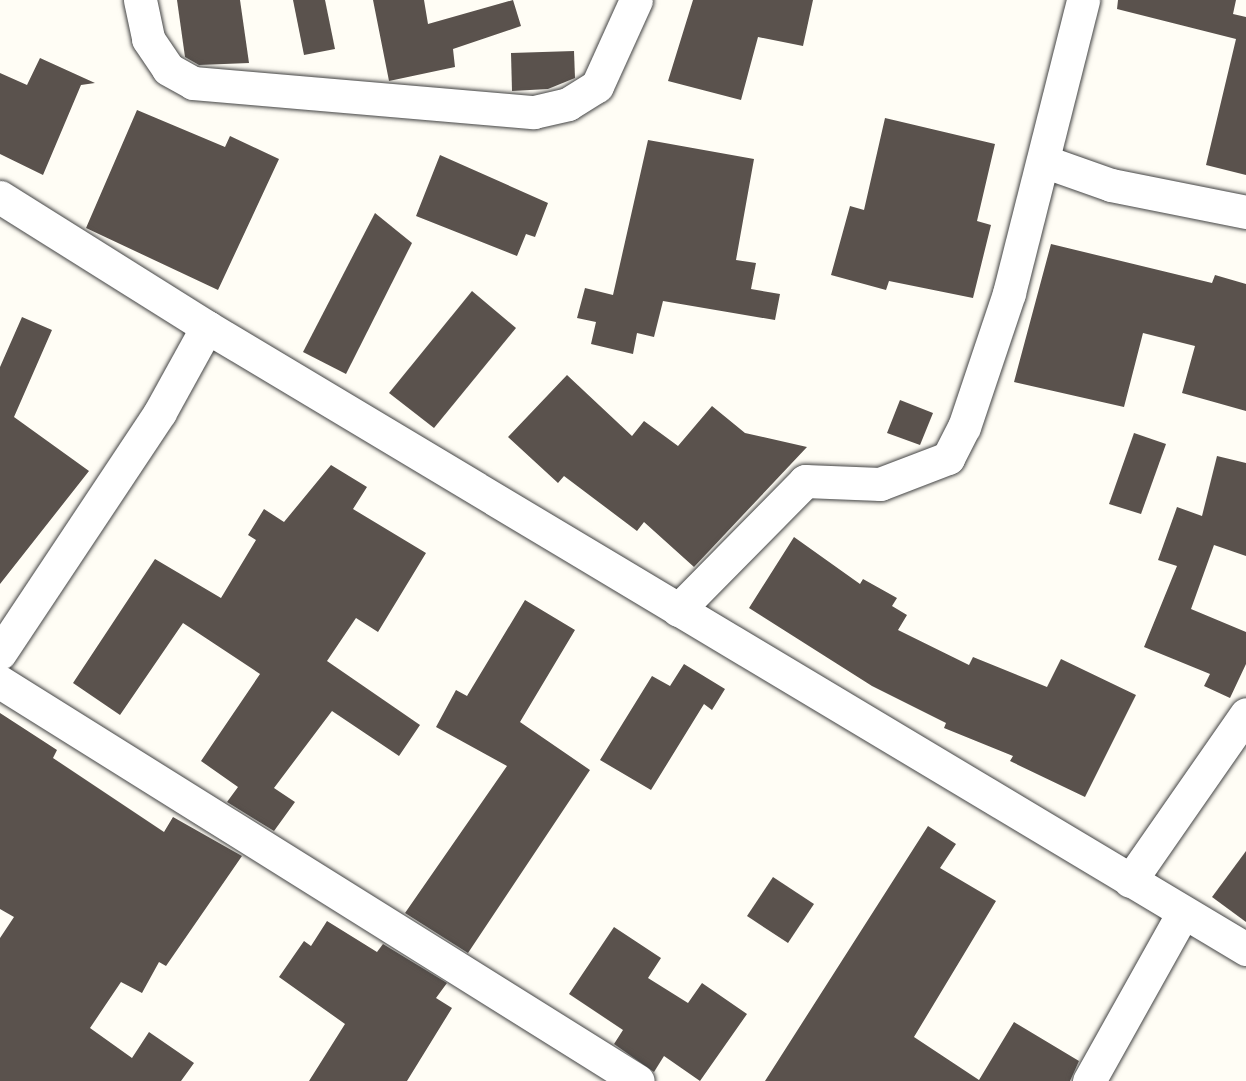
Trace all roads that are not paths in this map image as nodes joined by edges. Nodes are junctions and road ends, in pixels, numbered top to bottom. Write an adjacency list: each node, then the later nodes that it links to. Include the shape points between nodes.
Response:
1 (140, 0): 2 (street, via 148,39 168,69 193,83 534,112 568,104 597,86)
2 (636, 0)
3 (1083, 0): 4 (street)
4 (1046, 162): 6 (street, via 1111,185); 8 (street, via 1002,315 964,427 948,458 880,484 805,481)
5 (0, 197): 7 (street)
6 (1246, 212)
7 (207, 327): 8 (street); 9 (street, via 160,412)
8 (678, 610): 12 (street, via 970,779)
9 (0, 653)
10 (0, 682): 15 (street)
11 (1246, 714): 12 (street)
12 (1130, 881): 13 (street)
13 (1183, 913): 14 (street); 16 (street)
14 (1246, 949)
15 (638, 1081)
16 (1089, 1081)

